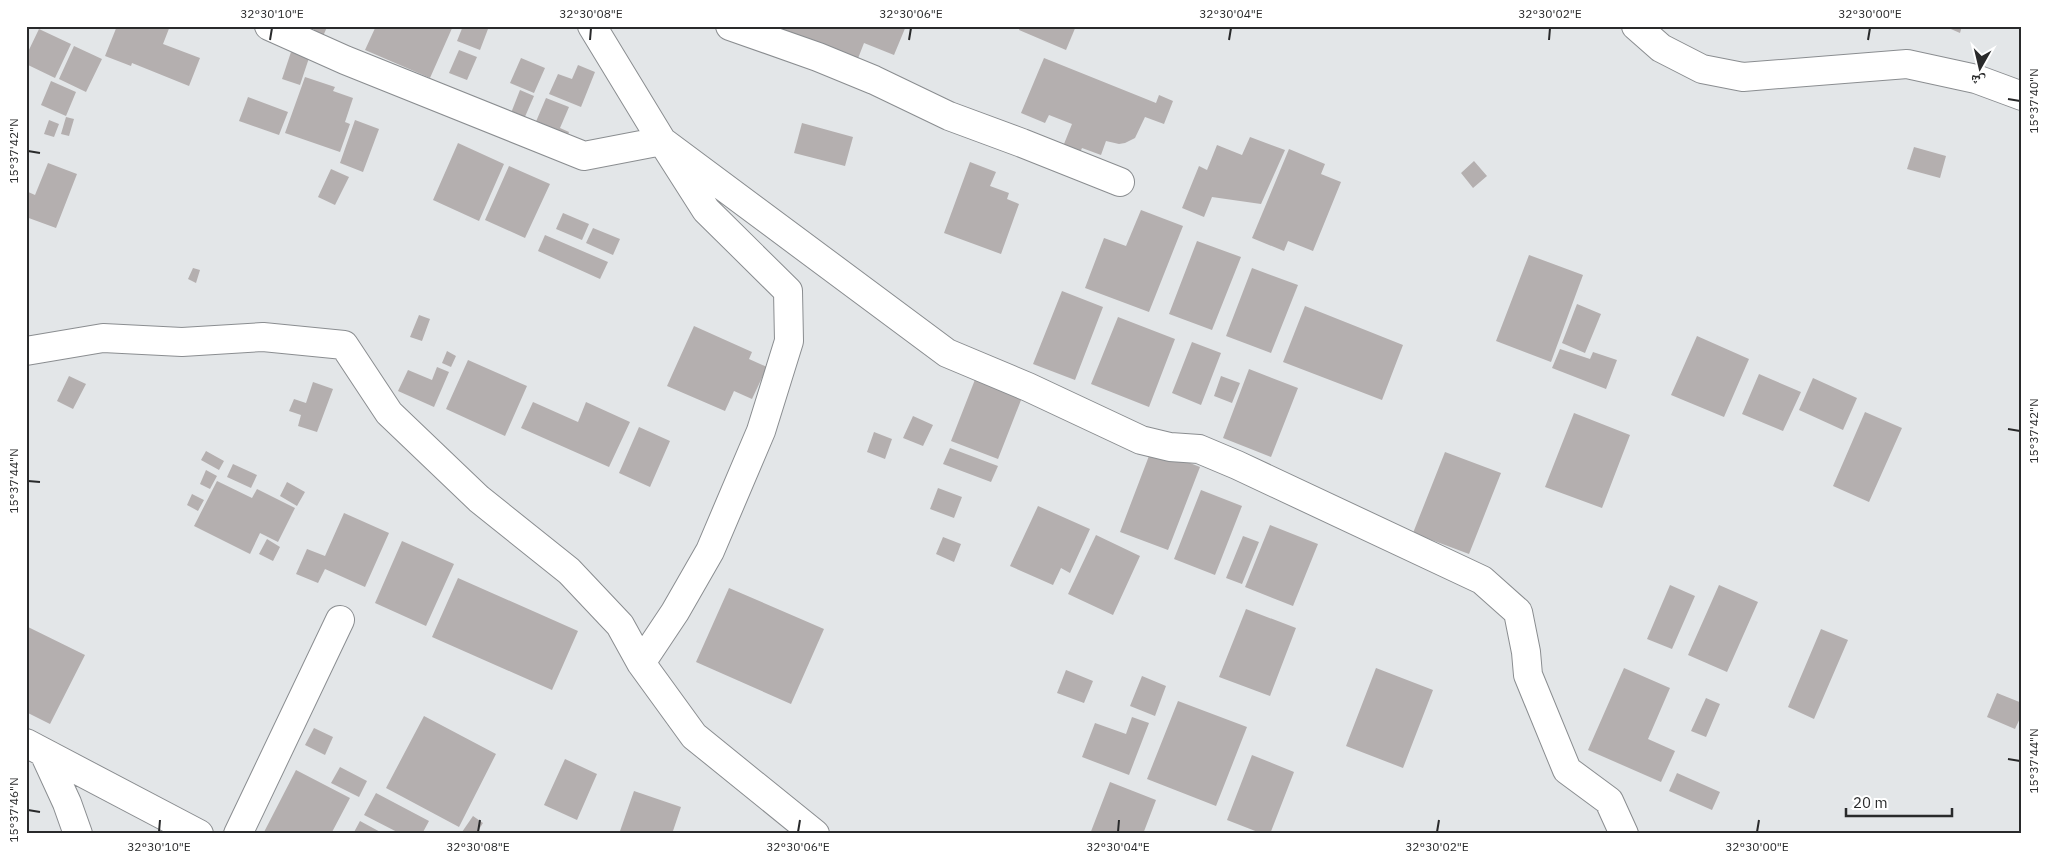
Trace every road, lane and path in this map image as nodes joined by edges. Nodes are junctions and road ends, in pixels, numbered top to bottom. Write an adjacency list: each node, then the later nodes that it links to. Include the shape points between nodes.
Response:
1 (269, 26): 6 (street, via 584,156)
2 (592, 26): 6 (street)
3 (730, 26): 7 (street, via 818,57 949,116)
4 (1636, 26): 5 (street, via 1661,48 1702,69 1743,76 1907,64 1976,79)
5 (2022, 96)
6 (662, 141): 10 (street, via 706,210 788,291 789,341 761,431 710,550); 16 (street, via 947,354 1028,387 1141,440 1199,449 1237,465 1482,580 1518,612 1528,676 1567,770 1609,802)
7 (1120, 182)
8 (26, 351): 10 (street, via 103,338 182,342 263,337 344,345 389,413 479,499 569,571 620,624)
9 (340, 620): 14 (street)
10 (641, 663): 15 (street, via 694,736)
11 (35, 748): 12 (street, via 67,803); 13 (street)
12 (78, 834)
13 (199, 834)
14 (238, 834)
15 (815, 834)
16 (1624, 834)

